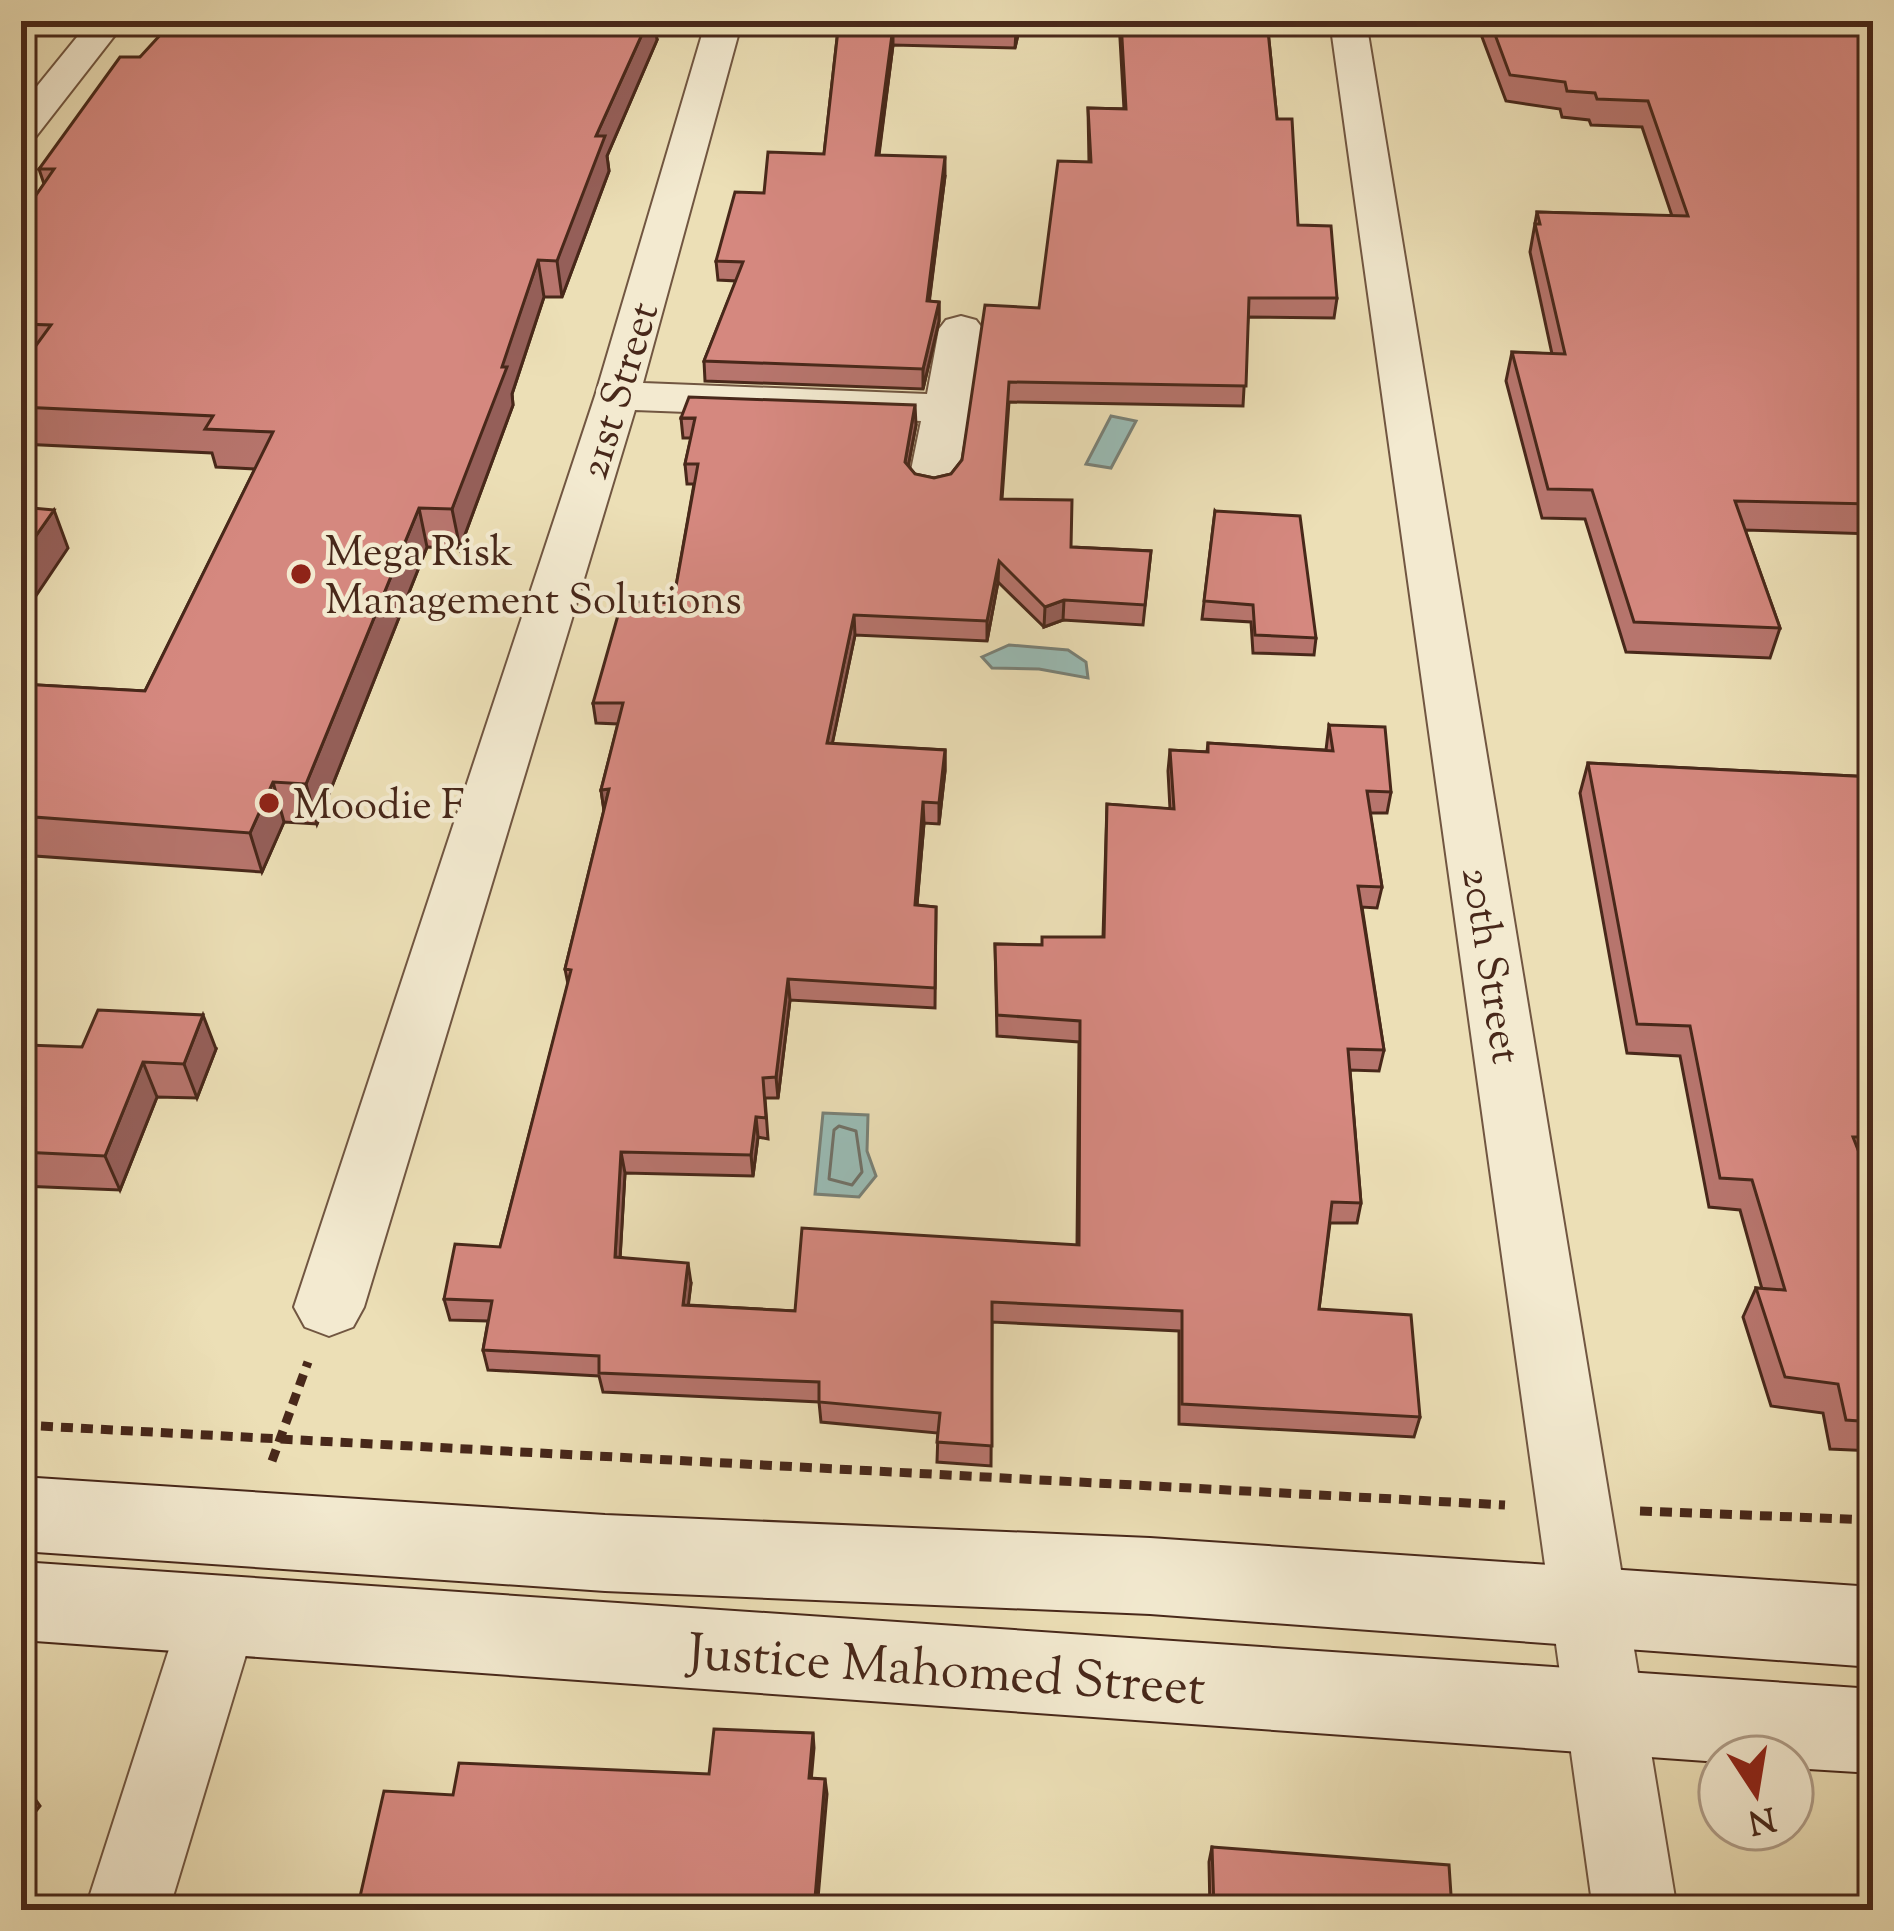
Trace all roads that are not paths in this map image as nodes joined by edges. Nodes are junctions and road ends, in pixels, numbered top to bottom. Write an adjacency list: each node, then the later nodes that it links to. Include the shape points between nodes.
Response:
1 (108, 21): 4 (street)
2 (724, 21): 6 (street, 21st Street)
3 (1348, 21): 12 (street, 20th Street)
4 (21, 131)
5 (961, 329): 7 (street)
6 (616, 396): 7 (street); 9 (street, 21st Street)
7 (946, 408): 8 (street)
8 (933, 480)
9 (328, 1307)
10 (21, 1514): 12 (main road, Justice Mahomed Street, via 605,1553 1150,1576)
11 (21, 1601): 13 (main road, Justice Mahomed Street)
12 (1591, 1610): 14 (main road, Justice Mahomed Street); 15 (street, 20th Street)
13 (219, 1615): 15 (main road, Justice Mahomed Street); 17 (street)
14 (1873, 1627)
15 (1606, 1714): 16 (main road, Justice Mahomed Street); 18 (street, 20th Street)
16 (1873, 1731)
17 (127, 1910)
18 (1635, 1910)

